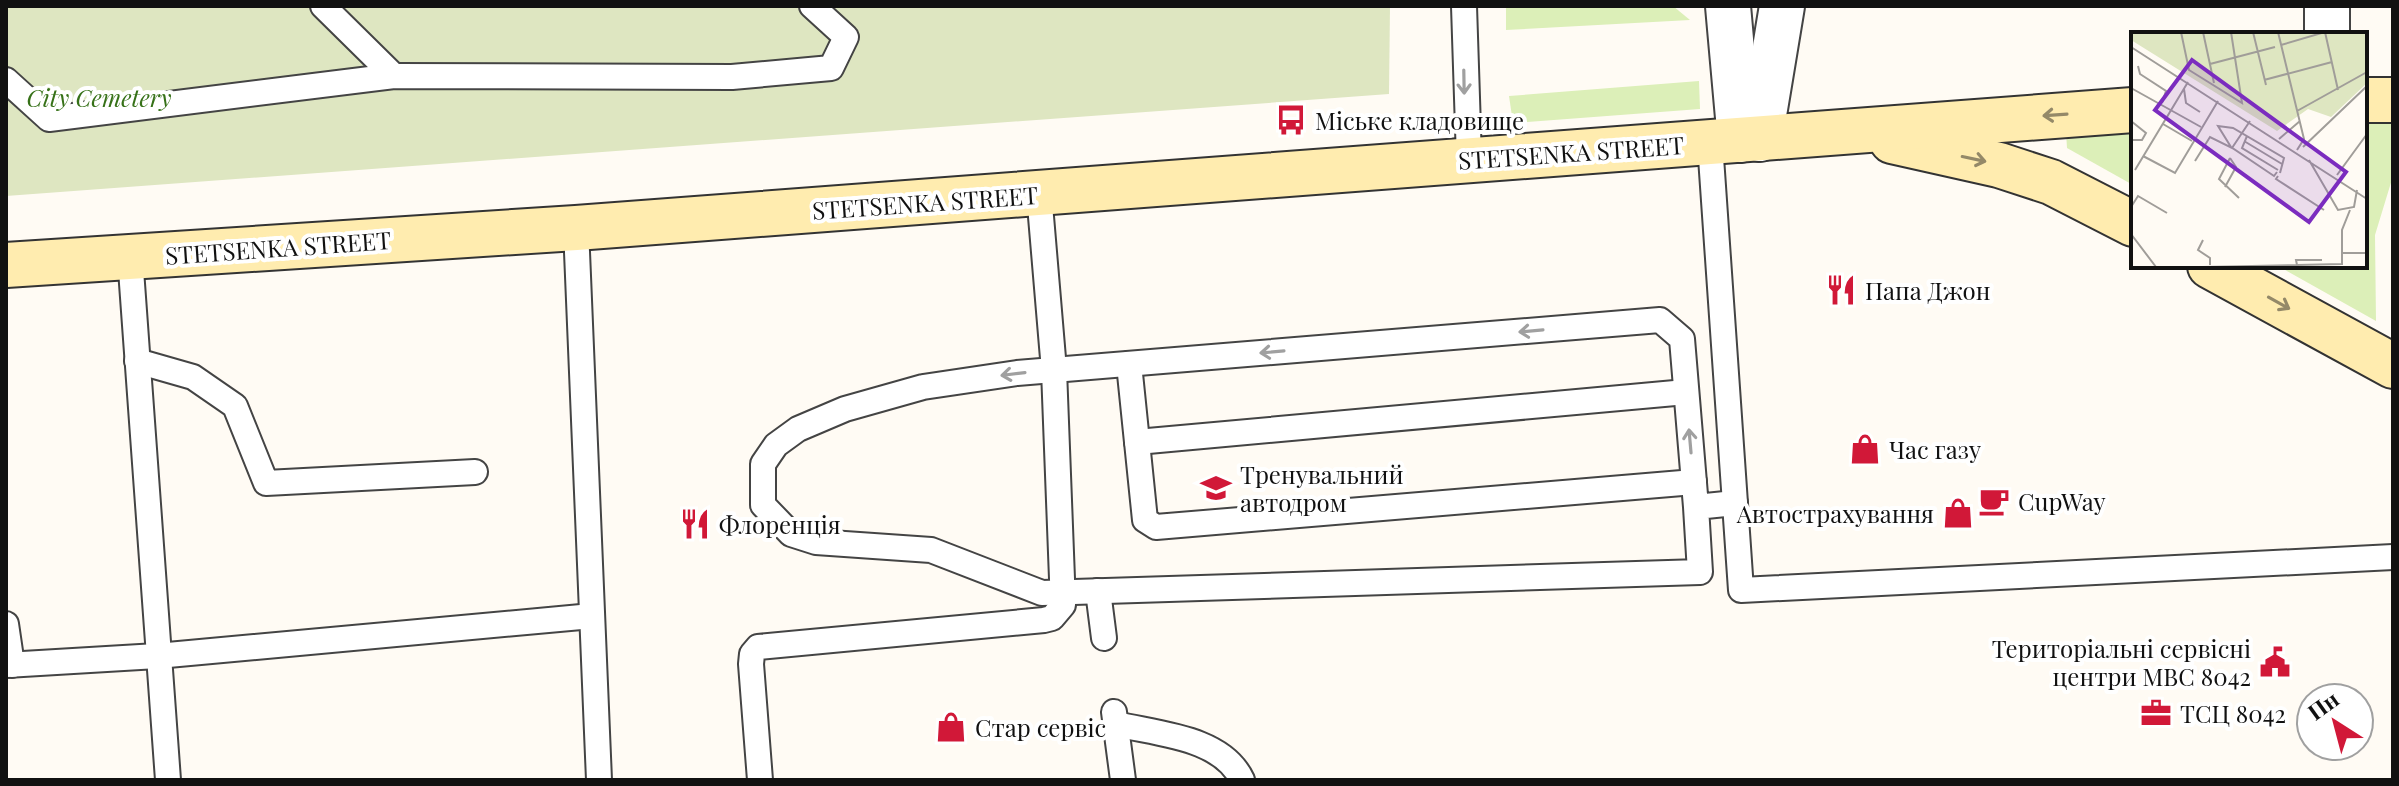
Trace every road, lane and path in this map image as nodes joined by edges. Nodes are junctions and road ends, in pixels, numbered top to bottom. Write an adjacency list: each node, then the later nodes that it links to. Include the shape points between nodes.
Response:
1 (323, 6): 8 (lane)
2 (812, 6): 8 (lane, via 846,37 831,68 732,77)
3 (1464, 6): 15 (lane, one-way to 15)
4 (1728, 6): 14 (street)
5 (1782, 6): 14 (street)
6 (2327, 6): 7 (street)
7 (2327, 32)
8 (394, 76): 9 (lane, via 49,119)
9 (6, 80)
10 (2367, 100): 11 (main road)
11 (2393, 100)
12 (2131, 110): 13 (main road, STETSENKA STREET, one-way to 13)
13 (1843, 131): 14 (main road, STETSENKA STREET); 17 (main road, STETSENKA STREET, one-way to 17, via 1999,165 2051,182)
14 (1737, 140): 15 (main road, STETSENKA STREET); 30 (lane)
15 (1469, 159): 16 (main road, STETSENKA STREET)
16 (1039, 193): 18 (main road, STETSENKA STREET); 25 (lane)
17 (2131, 223)
18 (576, 228): 19 (main road, STETSENKA STREET); 35 (lane)
19 (130, 256): 20 (main road, STETSENKA STREET); 22 (lane)
20 (6, 265)
21 (2214, 268): 24 (main road, one-way to 24)
22 (137, 361): 28 (lane, via 193,377 235,406 266,483); 38 (lane)
23 (1129, 364): 25 (lane); 26 (lane, one-way to 23, via 1682,339 1660,320); 27 (lane)
24 (2393, 366)
25 (1054, 370): 34 (lane); 34 (lane, one-way to 34, via 923,387 845,409 798,429 776,445 763,464 760,485 763,505 791,534 816,542 931,550 1042,593)
26 (1686, 392): 27 (lane); 29 (lane, one-way to 26)
27 (1137, 442): 29 (lane, via 1145,520 1156,527)
28 (475, 472)
29 (1694, 482): 31 (lane)
30 (1735, 503): 31 (lane); 32 (lane, via 1741,590)
31 (1696, 507): 33 (lane, via 1700,572)
32 (2393, 557)
33 (1098, 591): 34 (lane); 37 (lane)
34 (1065, 592): 42 (lane, via 1063,605 1044,620 758,647 751,672)
35 (592, 616): 38 (lane); 41 (lane)
36 (6, 624): 39 (lane)
37 (1104, 638)
38 (157, 656): 39 (lane); 40 (lane)
39 (9, 665)
40 (168, 780)
41 (599, 780)
42 (760, 780)
43 (1123, 780): 44 (lane, via 1115,718 1207,747 1235,766)
44 (1242, 780)

